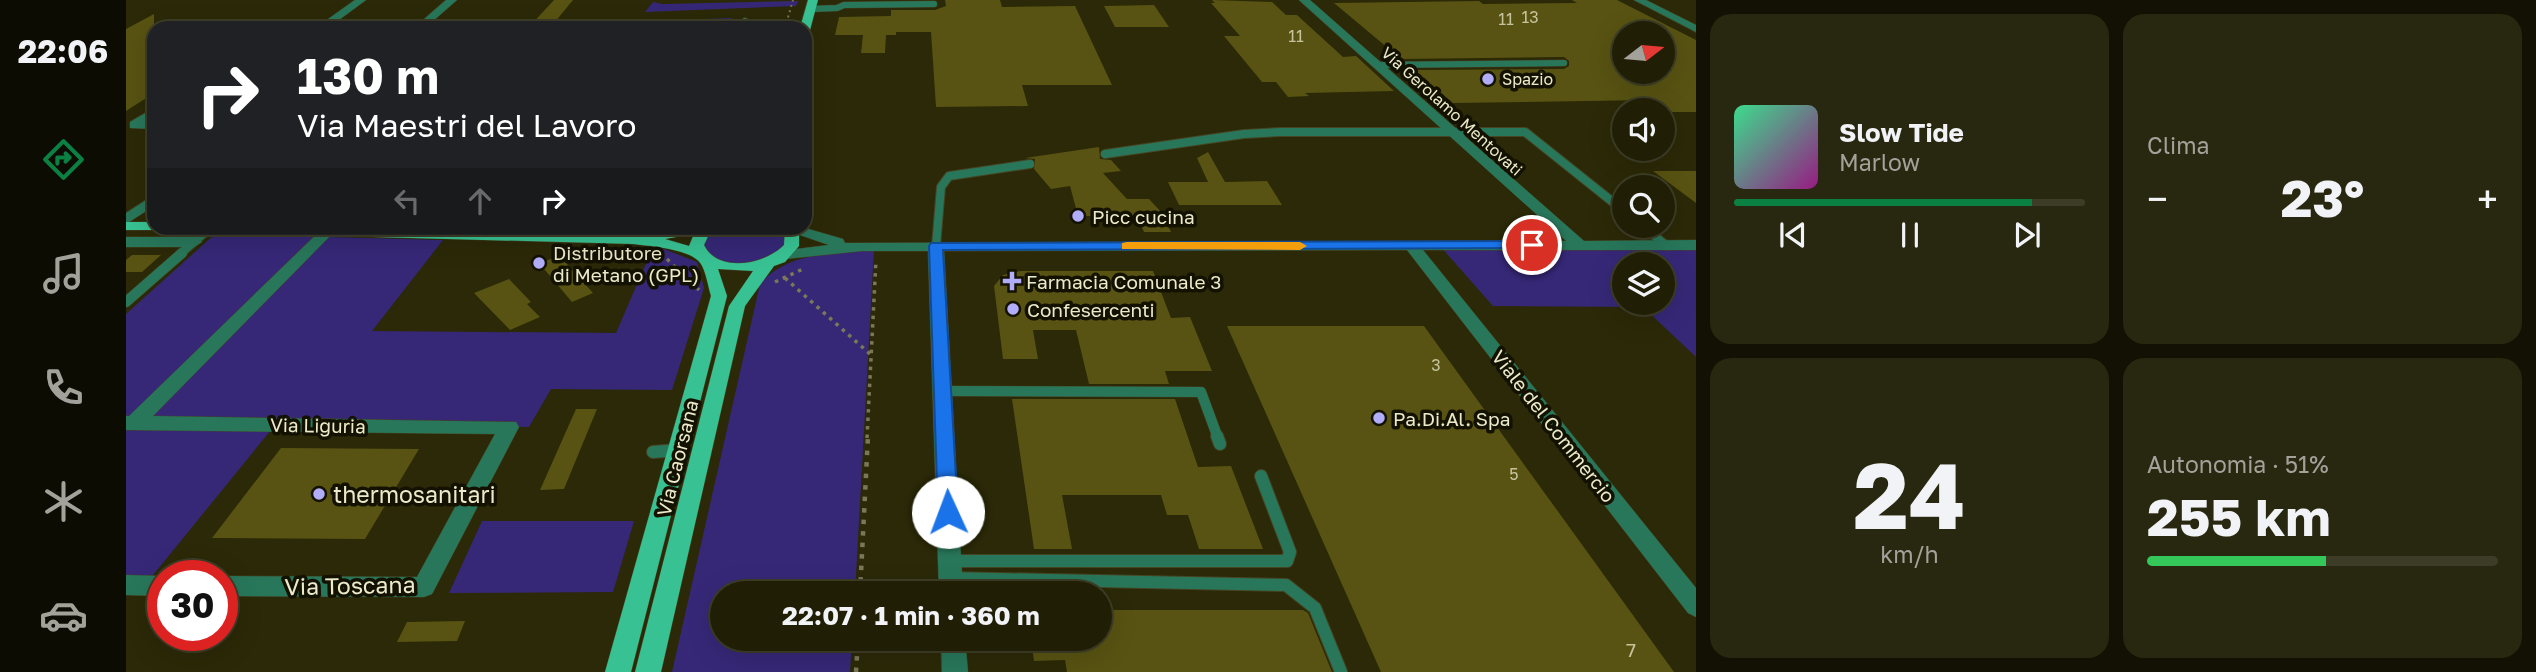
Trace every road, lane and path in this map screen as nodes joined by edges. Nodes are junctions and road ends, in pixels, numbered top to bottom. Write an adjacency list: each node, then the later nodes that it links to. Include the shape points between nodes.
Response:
1 (361, 0): 9 (street)
2 (452, 0): 10 (street)
3 (793, 0): 11 (path)
4 (801, 0): 12 (main road)
5 (1304, 0): 15 (street, Via Gerolamo Mentovati)
6 (1639, 0): 13 (street)
7 (934, 4): 8 (lane)
8 (811, 5)
9 (331, 21)
10 (427, 21)
11 (787, 21)
12 (796, 21)
13 (1696, 29)
14 (1564, 63): 15 (lane)
15 (1377, 65): 18 (street, Via Gerolamo Mentovati)
16 (147, 117): 17 (street, via 134,125)
17 (147, 125)
18 (1455, 134): 19 (lane, via 1244,134); 21 (lane, via 1525,132); 36 (street, Via Gerolamo Mentovati)
19 (1105, 154)
20 (1030, 164): 38 (lane, via 949,176 941,187)
21 (1612, 201)
22 (147, 204): 23 (street)
23 (126, 220)
24 (126, 226): 25 (main road)
25 (147, 226)
26 (193, 235): 35 (street); 47 (lane)
27 (324, 235): 50 (street)
28 (480, 235): 34 (main road)
29 (646, 235): 34 (main road)
30 (700, 235): 42 (main road, via 695,245)
31 (795, 235): 43 (main road, via 792,245)
32 (810, 235): 41 (street)
33 (1657, 238): 40 (lane)
34 (633, 239): 42 (main road, via 667,244)
35 (126, 242)
36 (1580, 245): 39 (street); 40 (street)
37 (1696, 245): 40 (street)
38 (936, 246): 39 (street); 41 (street); 49 (street)
39 (1411, 246): 61 (street, Viale del Commercio)
40 (1667, 246)
41 (865, 252): 43 (street); 48 (path, via 876,257)
42 (703, 257): 43 (main road, via 737,268); 53 (main road, Via Caorsana, via 712,326)
43 (777, 258): 46 (main road, Via Caorsana)
44 (813, 263): 45 (path)
45 (785, 278): 46 (path); 48 (path)
46 (746, 291): 65 (main road, Via Caorsana, via 737,306)
47 (126, 302)
48 (870, 354): 57 (path)
49 (942, 391): 52 (lane, via 1200,392); 56 (street)
50 (130, 423): 51 (street, Via Liguria)
51 (509, 427): 60 (street, Via Toscana, via 424,587)
52 (1220, 444)
53 (679, 450): 54 (lane); 64 (main road, Via Caorsana)
54 (653, 452)
55 (1261, 476): 56 (lane, via 1290,552 1287,561)
56 (951, 577): 68 (lane, via 1286,586 1315,608)
57 (861, 581)
58 (126, 585): 59 (street)
59 (147, 586)
60 (238, 586)
61 (1696, 606)
62 (857, 651): 66 (path)
63 (954, 651): 67 (street)
64 (618, 672)
65 (648, 672)
66 (856, 672)
67 (955, 672)
68 (1341, 672)

